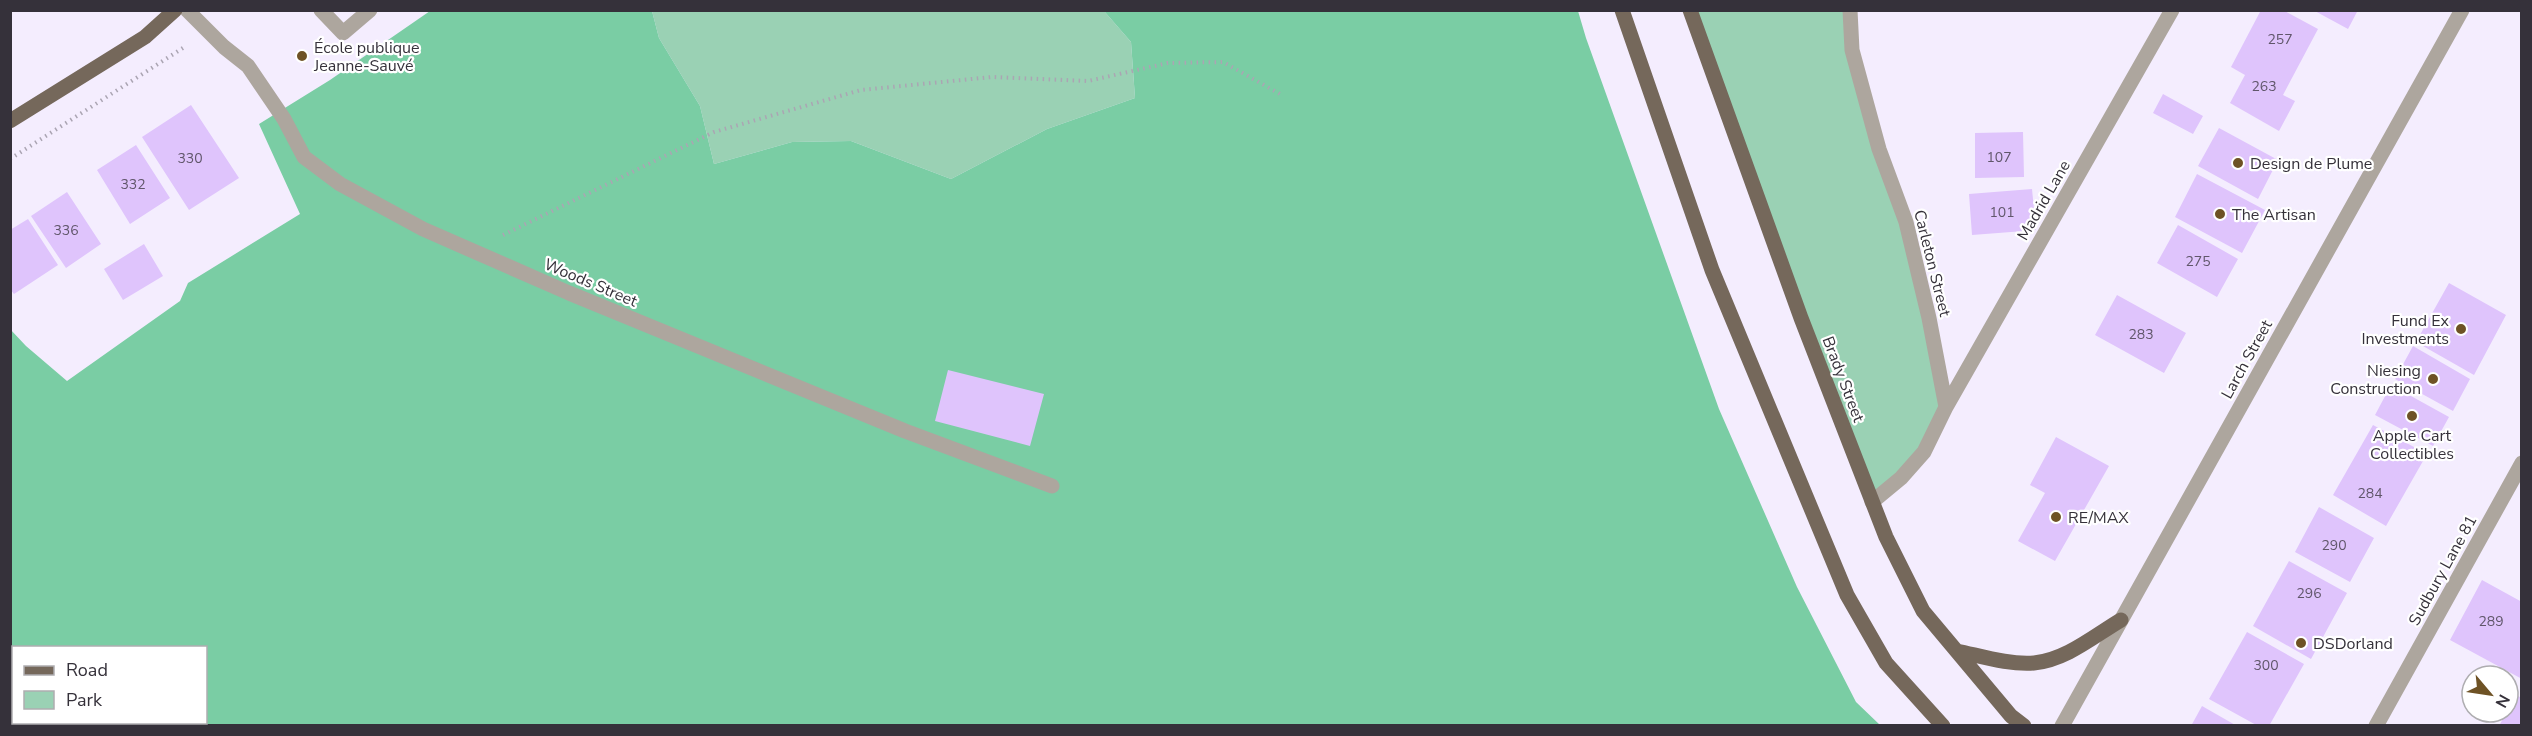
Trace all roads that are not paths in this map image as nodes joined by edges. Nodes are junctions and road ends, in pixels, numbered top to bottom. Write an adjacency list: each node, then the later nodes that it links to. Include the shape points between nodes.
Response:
1 (175, 10): 10 (main road, via 145,37)
2 (187, 10): 13 (street, Woods Street, via 248,66 304,157 340,184 473,251 894,426)
3 (321, 10): 4 (street, via 343,33)
4 (370, 10)
5 (1622, 10): 17 (main road, via 1712,270 1847,595 1886,663)
6 (1690, 10): 14 (main road, Brady Street)
7 (1850, 10): 11 (street, Carleton Street, via 1852,50 1879,149 1906,222)
8 (2172, 10): 11 (street, Madrid Lane)
9 (2462, 10): 15 (street, Larch Street)
10 (10, 121)
11 (1946, 407): 14 (street, via 1924,452)
12 (2522, 464): 20 (street, Sudbury Lane 81)
13 (1052, 486)
14 (1872, 502): 16 (main road, Brady Street, via 1923,611)
15 (2121, 620): 16 (main road, via 2066,654 2035,663); 19 (street, Larch Street)
16 (1957, 651): 18 (main road, Brady Street, via 2011,716)
17 (1943, 726)
18 (2024, 726)
19 (2062, 726)
20 (2376, 726)

